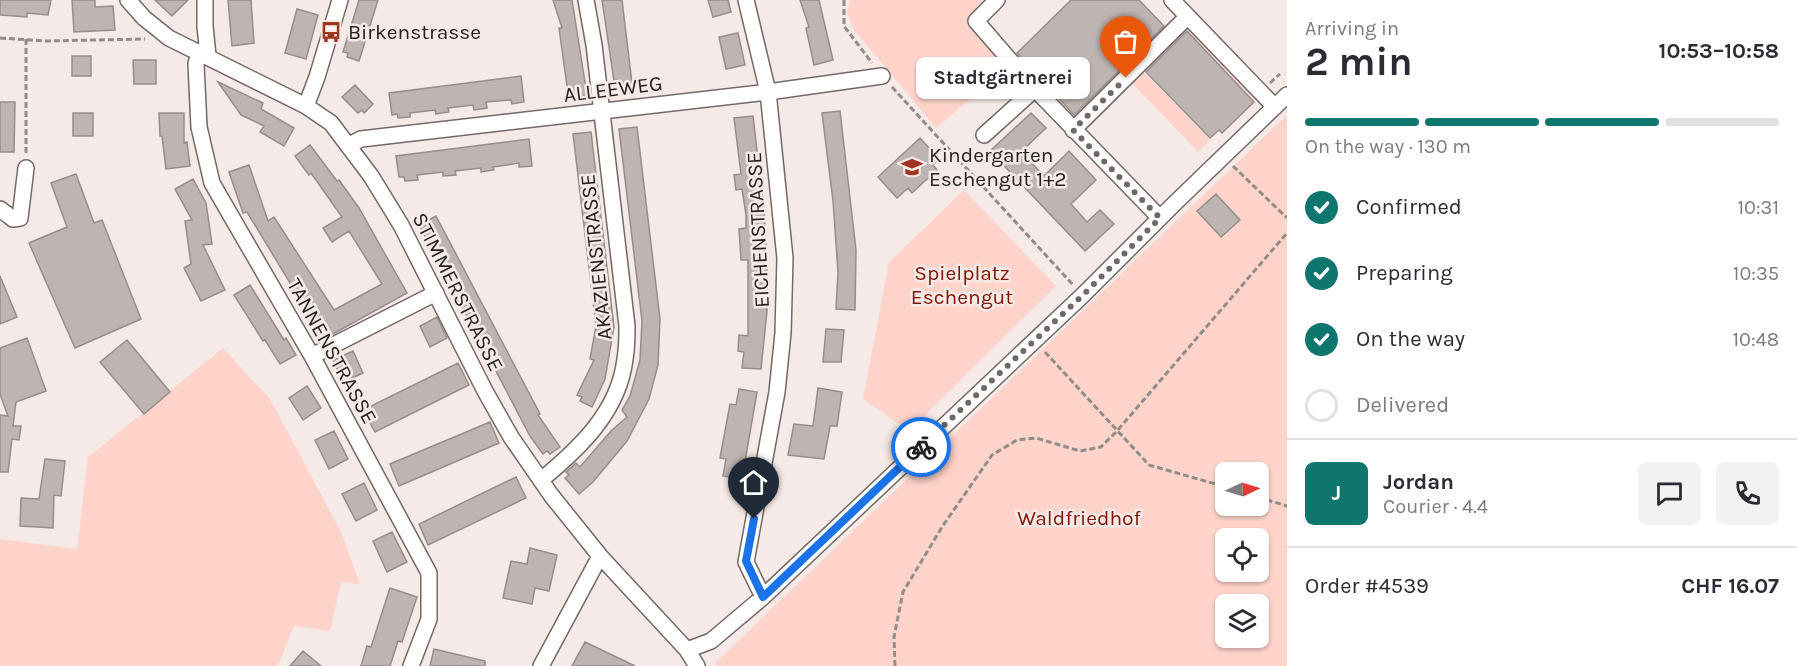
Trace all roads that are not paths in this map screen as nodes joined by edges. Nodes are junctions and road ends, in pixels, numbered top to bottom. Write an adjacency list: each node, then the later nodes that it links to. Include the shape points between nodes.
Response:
1 (128, 0): 9 (street, STIMMERSTRASSE, via 169,38)
2 (205, 0): 9 (street, TANNENSTRASSE)
3 (340, 0): 14 (street)
4 (586, 0): 16 (street, AKAZIENSTRASSE)
5 (746, 0): 12 (street, EICHENSTRASSE)
6 (997, 0): 11 (street, via 976,21)
7 (1172, 0): 8 (street)
8 (1187, 16): 15 (street); 17 (street)
9 (204, 54): 14 (street, STIMMERSTRASSE); 24 (street, TANNENSTRASSE, via 196,64 198,127 212,183)
10 (882, 76): 12 (street, ALLEEWEG)
11 (1035, 89): 17 (street); 18 (street)
12 (768, 92): 16 (street, ALLEEWEG); 27 (street, EICHENSTRASSE, via 785,258 777,392 746,561)
13 (1287, 95): 15 (street)
14 (306, 106): 19 (street, STIMMERSTRASSE, via 331,123)
15 (1275, 106): 22 (street)
16 (602, 111): 19 (street, ALLEEWEG, via 361,139); 25 (street, AKAZIENSTRASSE, via 627,326 625,360 616,393 600,423)
17 (1073, 130): 22 (street)
18 (984, 135)
19 (349, 145): 23 (street, STIMMERSTRASSE, via 401,225)
20 (26, 168): 21 (street, via 20,218 13,219)
21 (0, 209)
22 (1160, 218): 27 (street)
23 (436, 293): 24 (street); 25 (street, STIMMERSTRASSE, via 485,391)
24 (312, 356): 29 (street, TANNENSTRASSE, via 429,573 429,619)
25 (541, 480): 26 (street, STIMMERSTRASSE)
26 (600, 556): 28 (street, STIMMERSTRASSE); 30 (street)
27 (763, 597): 28 (street, via 711,641)
28 (687, 650): 31 (street, STIMMERSTRASSE)
29 (411, 666)
30 (541, 666)
31 (697, 666)

